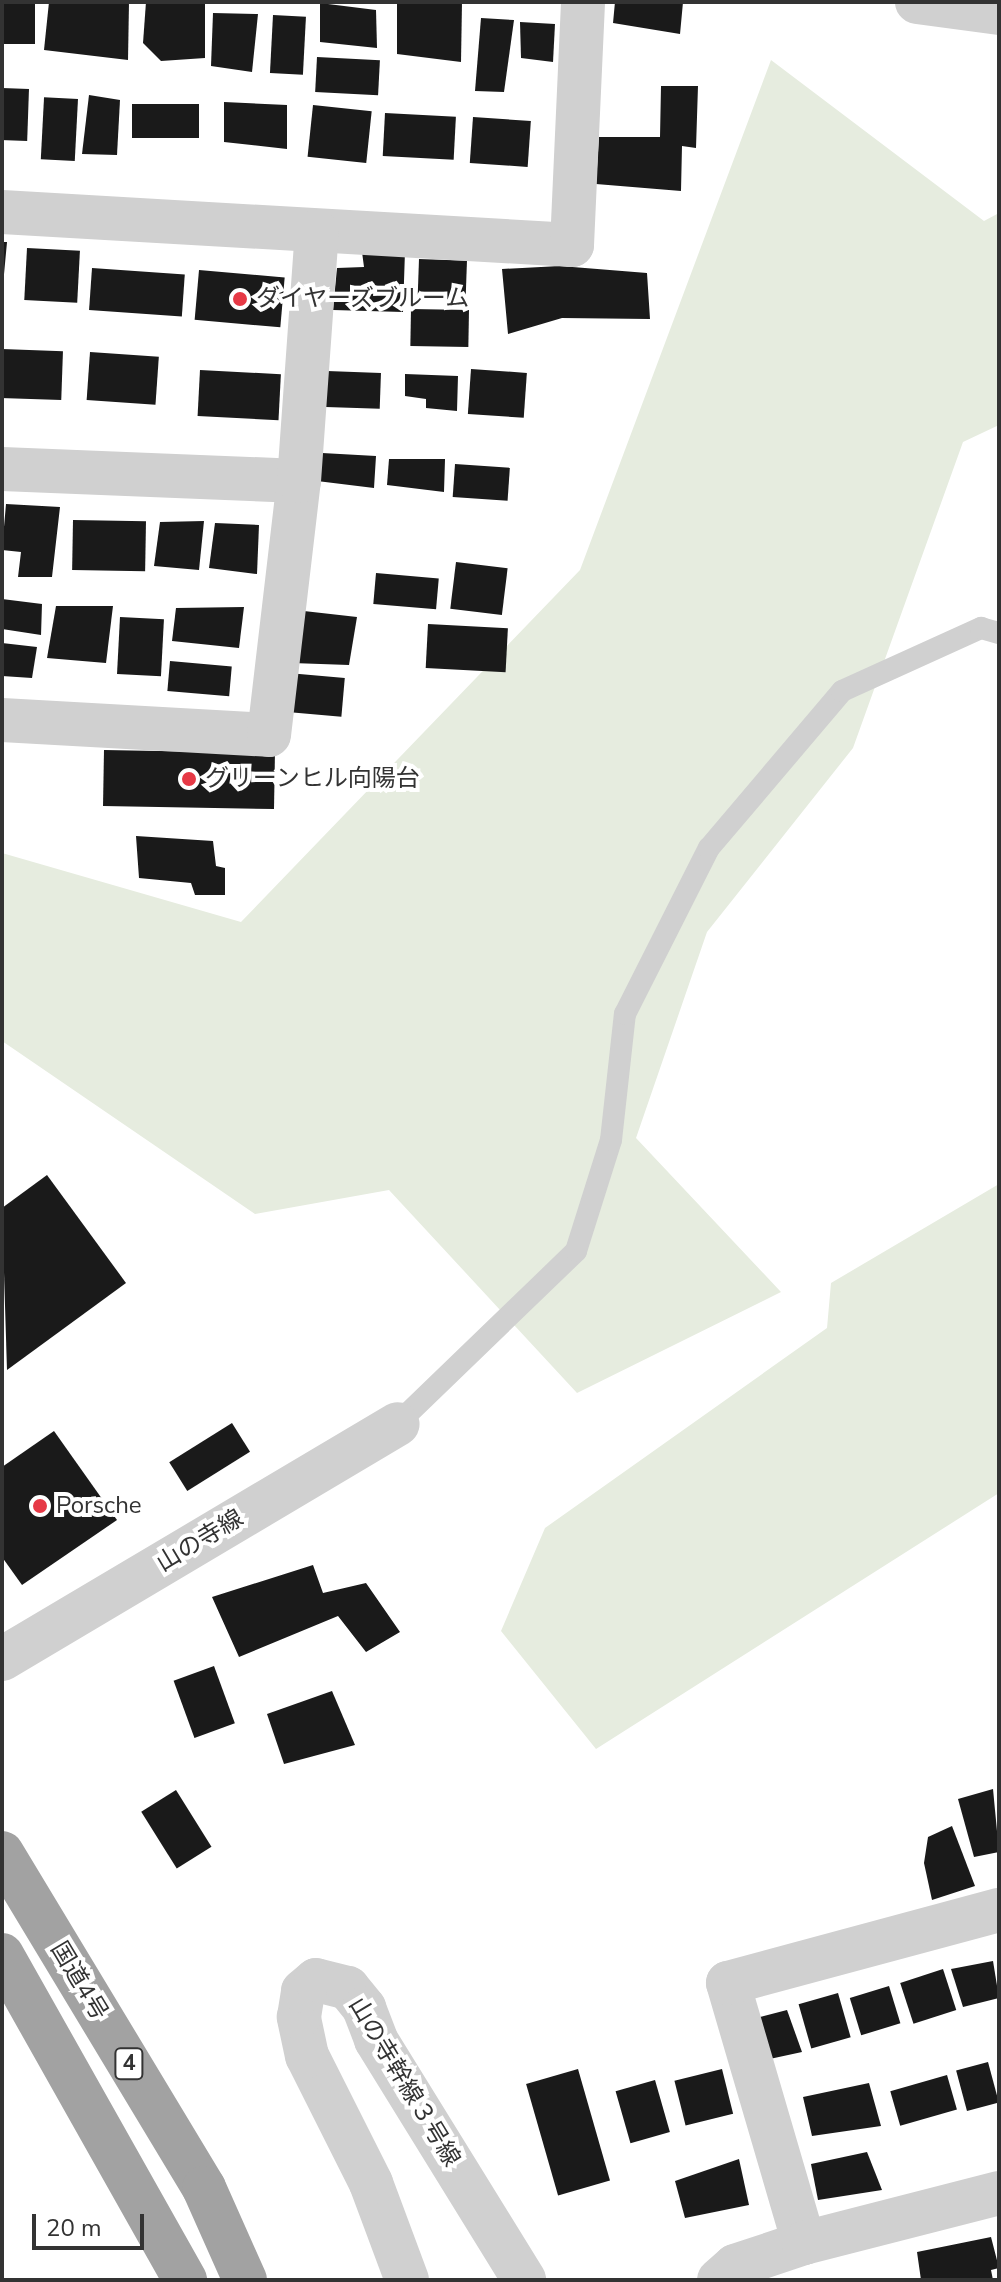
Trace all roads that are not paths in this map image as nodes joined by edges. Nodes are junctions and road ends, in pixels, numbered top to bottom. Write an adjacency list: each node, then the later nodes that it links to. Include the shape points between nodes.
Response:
1 (583, 2): 5 (street, via 572,245)
2 (917, 2): 3 (street)
3 (999, 13)
4 (2, 212): 5 (street)
5 (317, 232): 7 (street)
6 (2, 469): 7 (street)
7 (299, 481): 9 (street, via 269,735)
8 (999, 633): 10 (lane, via 981,628 842,691 709,848 625,1014 611,1140 576,1251)
9 (2, 720)
10 (397, 1424): 11 (street, 山の寺線)
11 (2, 1659)
12 (2, 1853): 18 (highway, 国道4号 / 4, via 204,2188)
13 (999, 1910): 16 (street, via 728,1983)
14 (2, 1955): 17 (highway, 4)
15 (999, 2193): 16 (street)
16 (804, 2243): 21 (street, via 735,2266)
17 (185, 2280)
18 (245, 2280)
19 (407, 2280): 20 (street, 山の寺幹線３号線, via 371,2183 307,2056 299,2017 303,1991 316,1980 348,1988 364,2008 376,2040)
20 (524, 2280)
21 (719, 2280)

